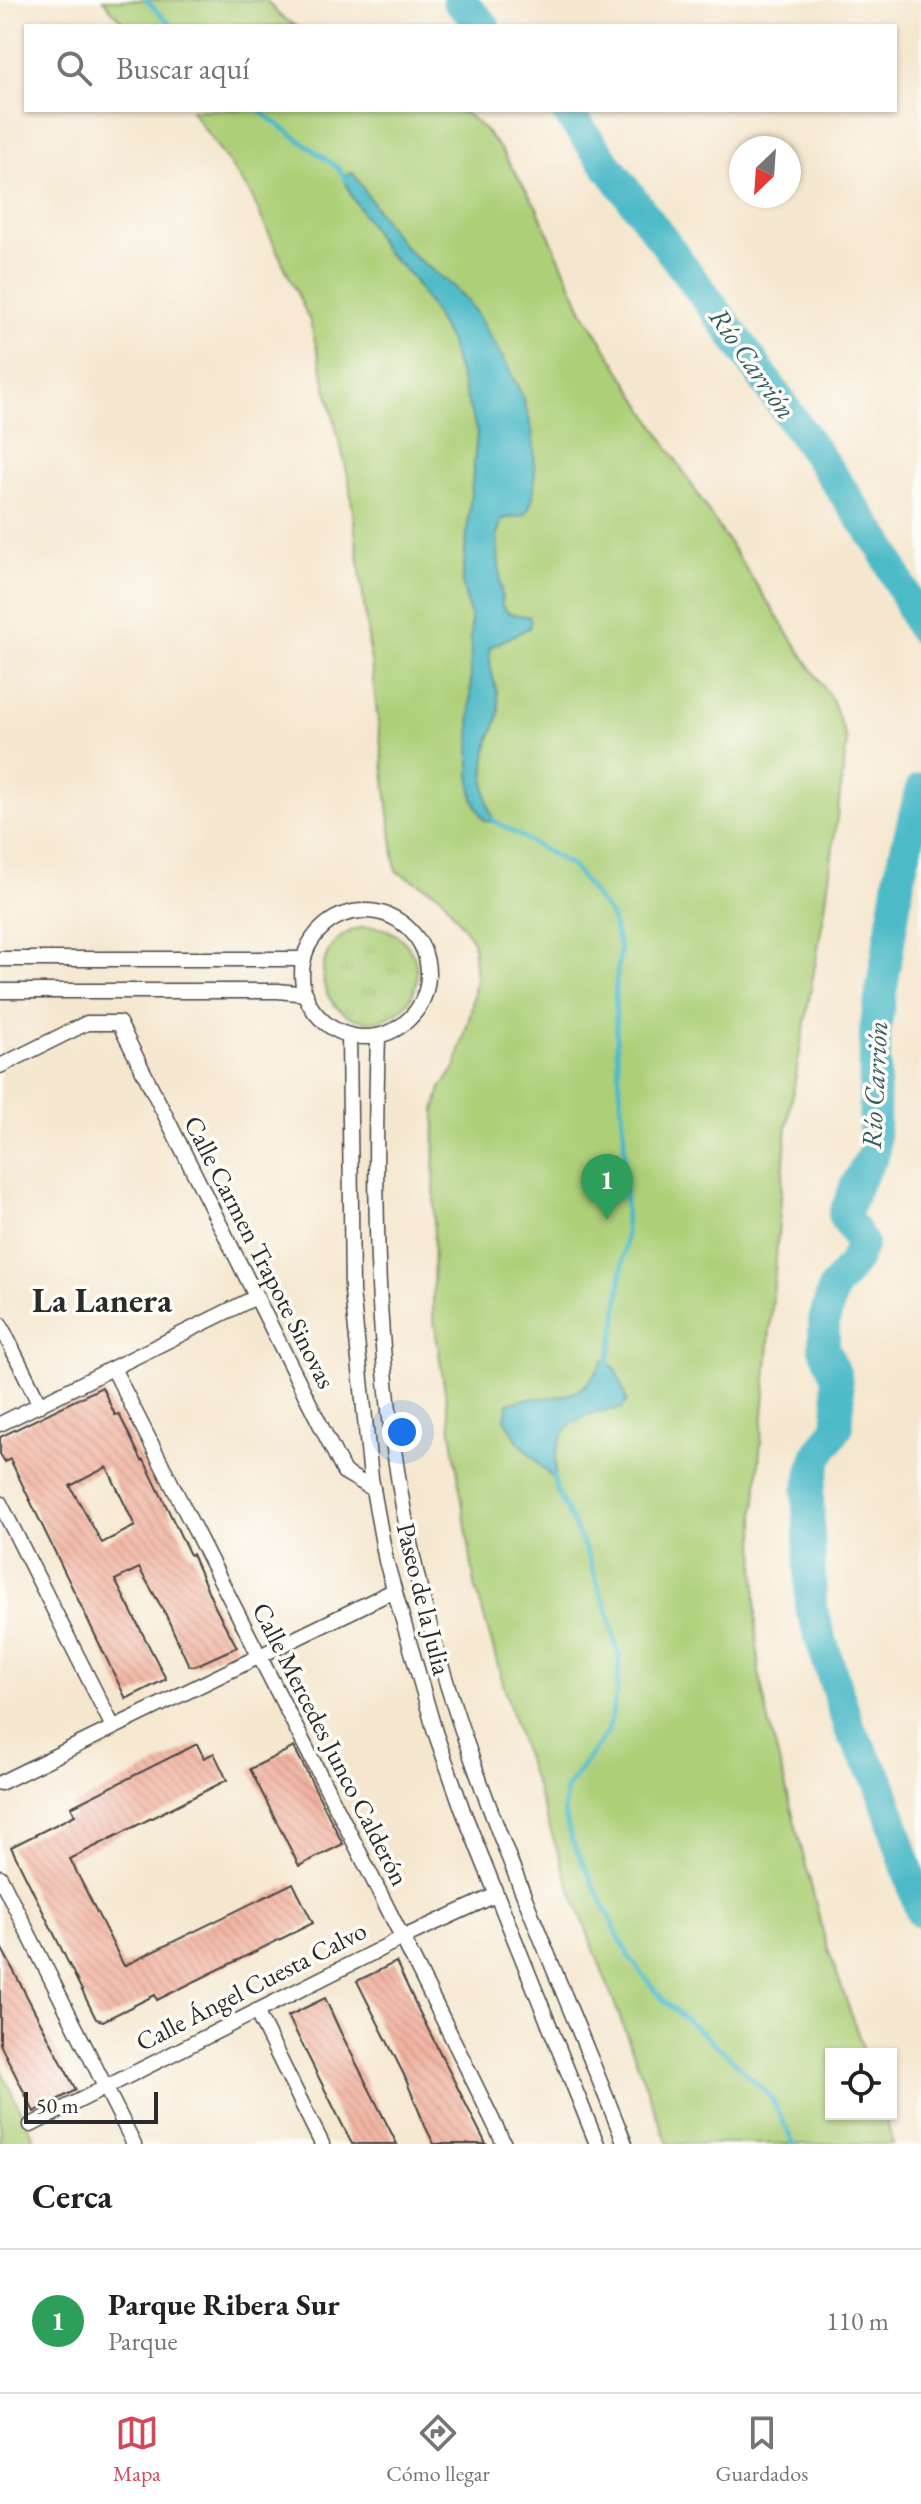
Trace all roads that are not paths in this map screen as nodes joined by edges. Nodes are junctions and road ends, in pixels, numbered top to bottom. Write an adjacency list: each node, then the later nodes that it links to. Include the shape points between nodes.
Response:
1 (0, 959): 2 (street)
2 (304, 959): 4 (street); 6 (street, via 317,933 347,913 382,912 416,935 429,976 421,1005 407,1022)
3 (0, 991): 4 (street)
4 (306, 994): 5 (street, via 322,1019)
5 (349, 1035): 6 (street); 13 (street, Paseo de la Julia, via 352,1291)
6 (378, 1036): 29 (street, Paseo de la Julia, via 376,1189 382,1329 412,1554 431,1630 496,1826)
7 (0, 1066): 8 (street, Calle Carmen Trapote Sinovas, via 87,1023 119,1023)
8 (256, 1297): 10 (street); 13 (street, Calle Carmen Trapote Sinovas, via 344,1472)
9 (0, 1324): 11 (street)
10 (113, 1368): 11 (street); 16 (street, Calle Mercedes Junco Calderón)
11 (40, 1405): 12 (street)
12 (0, 1424)
13 (373, 1489): 15 (street, Paseo de la Julia)
14 (0, 1503): 17 (street)
15 (393, 1591): 16 (street); 20 (street, Paseo de la Julia, via 435,1732)
16 (258, 1657): 17 (street); 21 (street, Calle Mercedes Junco Calderón)
17 (113, 1727): 18 (street)
18 (0, 1783)
19 (0, 1877): 23 (street)
20 (496, 1895): 21 (street, Calle Ángel Cuesta Calvo); 28 (street, Paseo de la Julia)
21 (404, 1937): 22 (street, Calle Ángel Cuesta Calvo); 27 (street, Calle Mercedes Junco Calderón)
22 (256, 2011): 23 (street, Calle Ángel Cuesta Calvo); 26 (street)
23 (105, 2086): 24 (street, Calle Ángel Cuesta Calvo); 25 (street)
24 (31, 2125)
25 (134, 2144)
26 (322, 2144)
27 (504, 2144)
28 (597, 2144)
29 (625, 2144)

